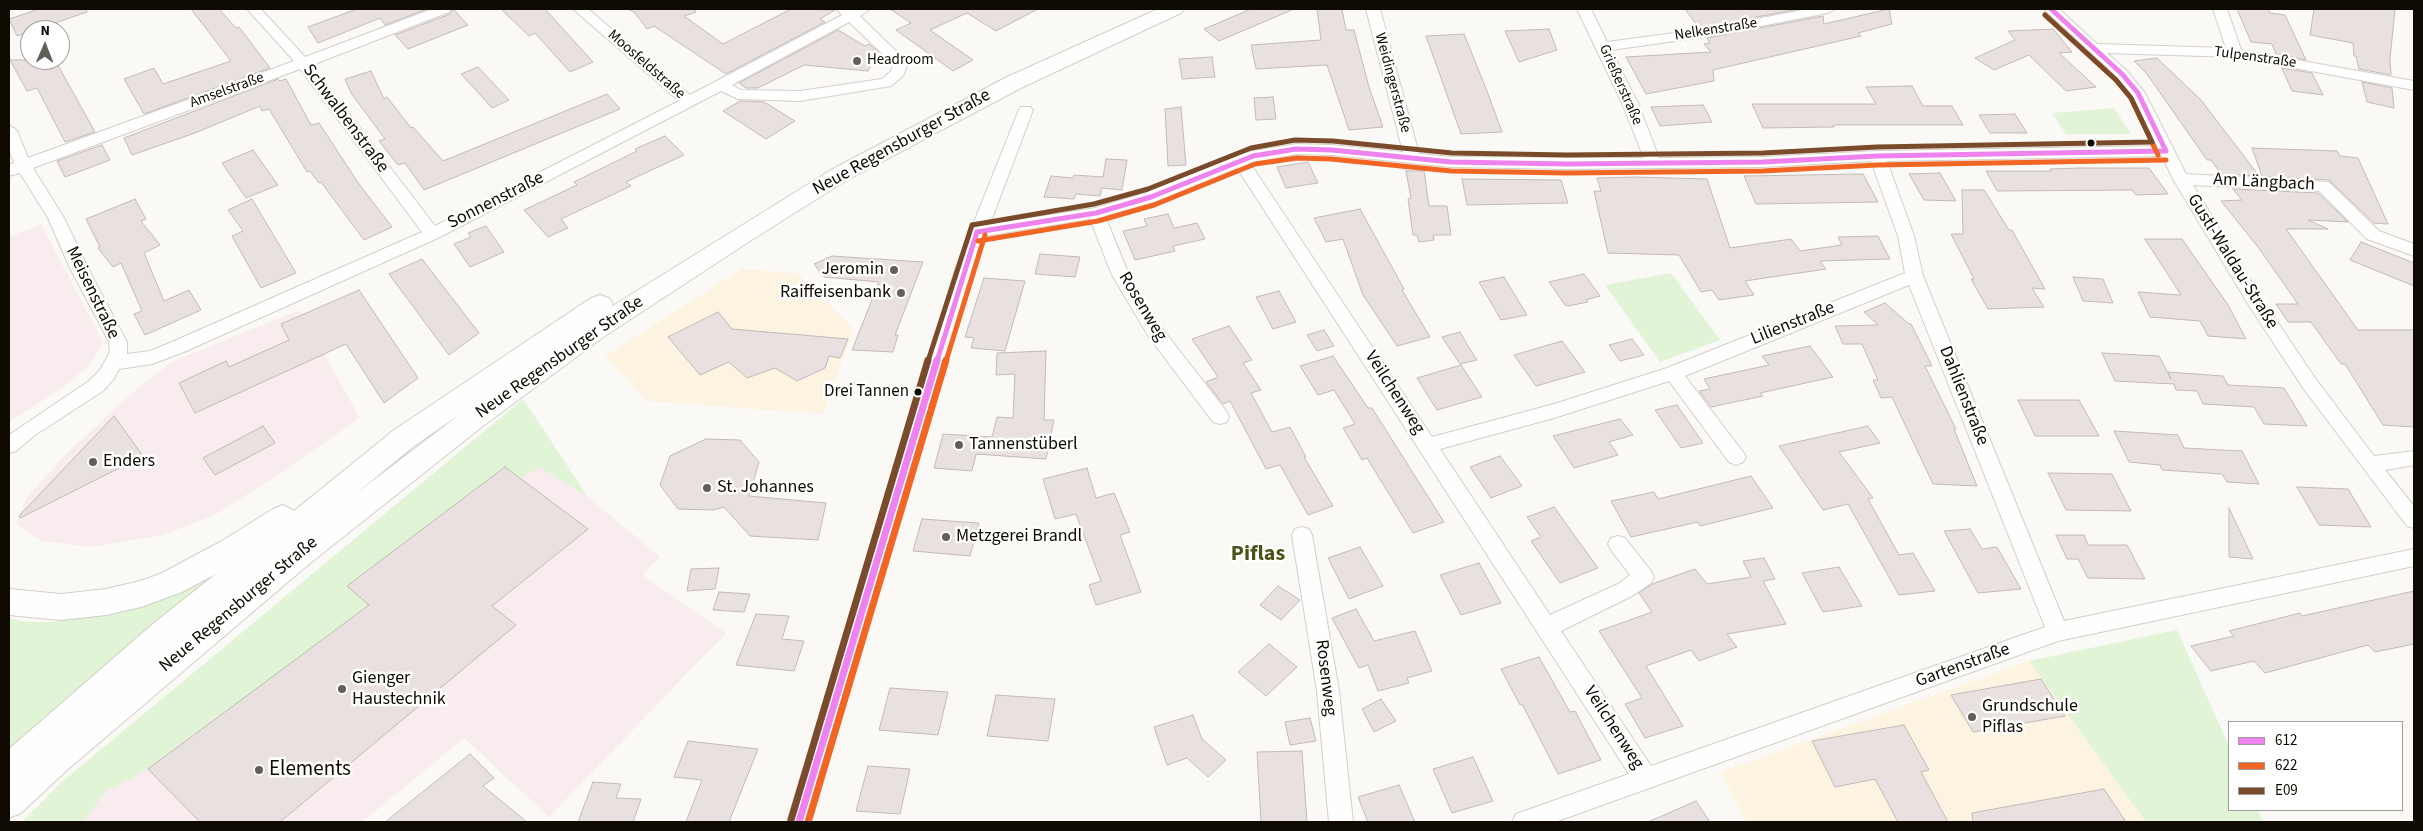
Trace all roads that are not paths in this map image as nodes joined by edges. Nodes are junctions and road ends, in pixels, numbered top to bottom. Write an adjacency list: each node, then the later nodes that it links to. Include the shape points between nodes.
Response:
1 (254, 9): 15 (street, Schwalbenstraße)
2 (444, 9): 15 (street, Amselstraße)
3 (580, 9): 18 (street, Moosfeldstraße)
4 (1140, 9): 36 (highway, Neue Regensburger Straße, via 937,104 760,202 578,318)
5 (1174, 9): 49 (highway, Neue Regensburger Straße, via 1015,82 839,175 593,331 298,555)
6 (1373, 9): 23 (street, Weidingerstraße)
7 (1584, 9): 12 (street, Grießerstraße)
8 (1828, 9): 12 (street, Nelkenstraße, via 1704,33)
9 (2051, 9): 13 (street, Gustl-Waldau-Straße)
10 (2220, 9): 14 (street)
11 (853, 11): 16 (street, Sonnenstraße); 16 (street, via 901,63 898,73 886,83 800,96 738,94)
12 (1603, 47): 25 (street, Grießerstraße)
13 (2094, 48): 14 (street, Tulpenstraße); 21 (street, Gustl-Waldau-Straße, via 2138,93)
14 (2235, 53): 17 (street, Tulpenstraße)
15 (304, 63): 26 (street, Amselstraße); 30 (street, Schwalbenstraße)
16 (720, 85): 18 (street, Sonnenstraße)
17 (2414, 85)
18 (688, 102): 30 (street, Sonnenstraße)
19 (1025, 110): 29 (street)
20 (9, 131): 26 (street, Meisenstraße)
21 (2166, 151): 22 (street); 27 (street, Gustl-Waldau-Straße)
22 (1877, 156): 25 (street, via 1755,163); 32 (street, Dahlienstraße, via 1906,236)
23 (1412, 158): 24 (street, via 1296,149); 25 (street, via 1538,164)
24 (1240, 160): 28 (street, via 1151,197); 37 (street, Veilchenweg)
25 (1653, 162)
26 (16, 168): 33 (street, Meisenstraße, via 56,218 118,342)
27 (2181, 179): 31 (street, Am Längbach, via 2324,186 2373,235); 41 (street, Gustl-Waldau-Straße, via 2309,383)
28 (1096, 213): 29 (street); 35 (street, Rosenweg, via 1121,276 1150,324)
29 (977, 232): 54 (street)
30 (432, 234): 33 (street, Sonnenstraße, via 178,347 152,357)
31 (2414, 250)
32 (1914, 276): 34 (street, Lilienstraße); 48 (street, Dahlienstraße)
33 (115, 363): 38 (street, Meisenstraße, via 96,386)
34 (1672, 373): 37 (street, Lilienstraße); 39 (street)
35 (1220, 417)
36 (404, 438): 46 (highway, via 233,550 171,583 106,602 60,607); 50 (highway, Neue Regensburger Straße, via 165,633)
37 (1428, 445): 47 (street, Veilchenweg)
38 (9, 446)
39 (1736, 457)
40 (2414, 458): 41 (street)
41 (2368, 464): 42 (street, Gustl-Waldau-Straße)
42 (2414, 520)
43 (1302, 535): 55 (street, Rosenweg, via 1328,691)
44 (1618, 544): 47 (street, via 1644,577 1626,590)
45 (2414, 558): 48 (street, Gartenstraße)
46 (9, 602)
47 (1547, 627): 51 (street, Veilchenweg)
48 (2058, 632): 51 (street, Gartenstraße)
49 (55, 759): 52 (highway, Neue Regensburger Straße); 53 (highway, via 35,790)
50 (9, 770)
51 (1646, 779): 56 (street, Gartenstraße)
52 (9, 802)
53 (9, 820)
54 (799, 822)
55 (1340, 822)
56 (1524, 822)

